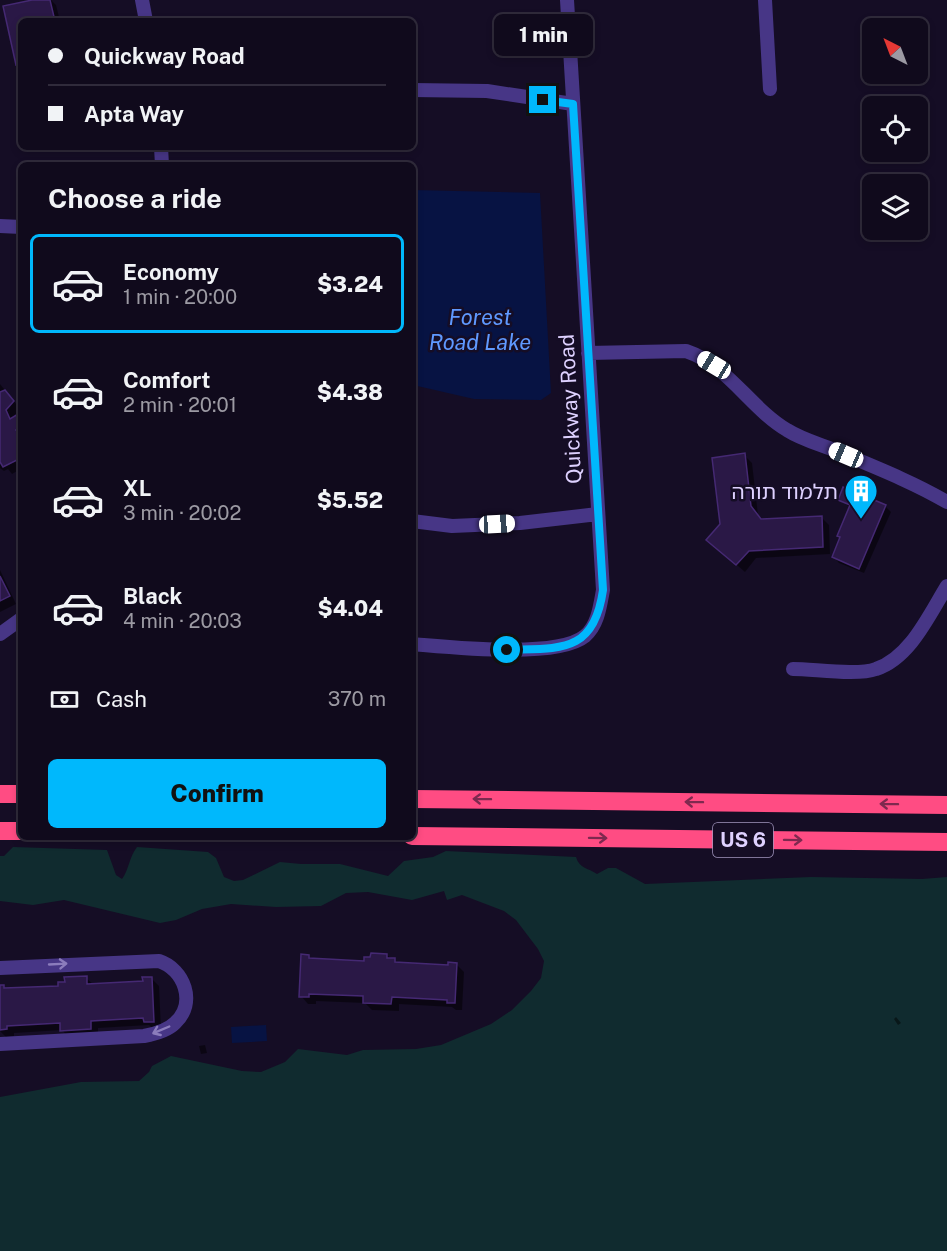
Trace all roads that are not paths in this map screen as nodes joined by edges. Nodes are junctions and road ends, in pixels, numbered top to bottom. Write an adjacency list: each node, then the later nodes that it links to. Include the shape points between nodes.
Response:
1 (142, 0): 4 (street)
2 (567, 0): 7 (street, Quickway Road)
3 (765, 0): 5 (street)
4 (145, 18)
5 (770, 89)
6 (416, 90): 7 (street, via 487,91)
7 (573, 104): 10 (street, Quickway Road)
8 (0, 226): 9 (street)
9 (18, 227)
10 (588, 353): 11 (street, via 686,351 698,355 714,365 763,414 789,431); 12 (street, Quickway Road)
11 (947, 502)
12 (598, 514): 13 (street, via 452,526); 17 (street, Quickway Road, via 603,590 594,624 584,636 571,644 549,648 507,650)
13 (416, 522)
14 (947, 586): 18 (street, via 911,643 894,660 875,670)
15 (18, 621): 16 (street)
16 (0, 634)
17 (416, 644)
18 (793, 669)
19 (0, 794): 20 (highway)
20 (18, 794)
21 (416, 799): 22 (highway, US 6, one-way to 21)
22 (947, 805)
23 (0, 831): 24 (highway)
24 (18, 831)
25 (416, 836): 26 (highway, US 6, one-way to 26)
26 (947, 842)
27 (0, 968): 28 (street, one-way to 28, via 159,961 179,974 186,996 178,1021 156,1033)
28 (0, 1044)

